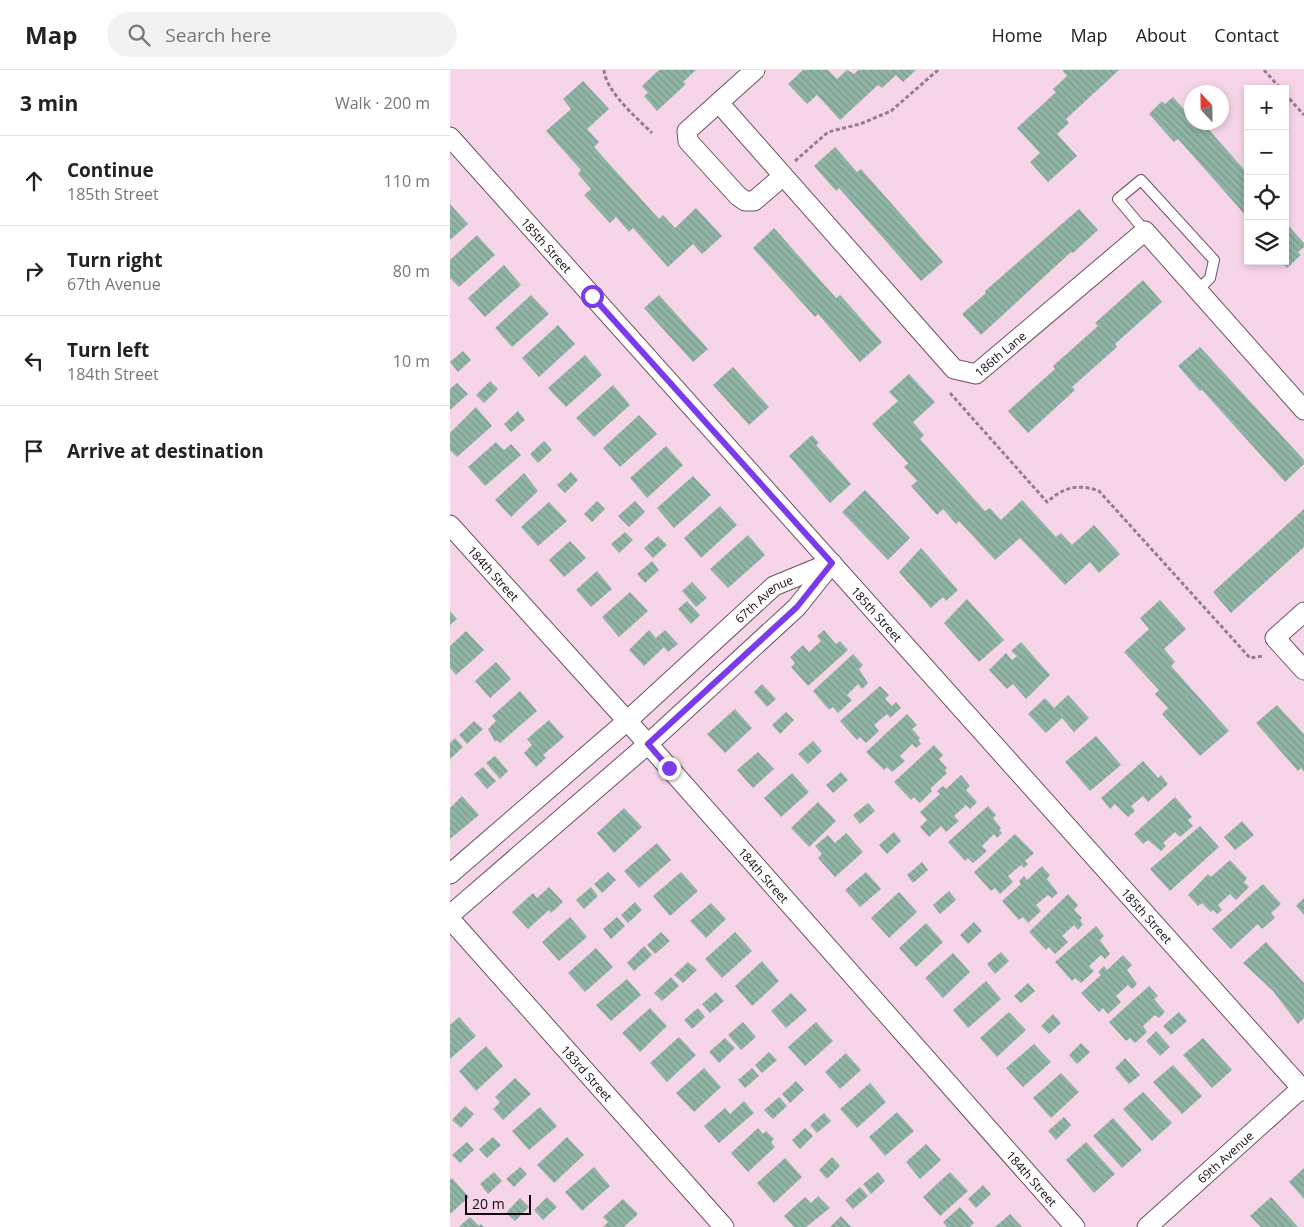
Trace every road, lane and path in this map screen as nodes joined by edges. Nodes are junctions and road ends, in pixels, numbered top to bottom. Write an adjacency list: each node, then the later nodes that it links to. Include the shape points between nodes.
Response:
1 (604, 70): 9 (path, via 610,88)
2 (755, 70): 7 (street)
3 (938, 70): 11 (path, via 891,112 828,132)
4 (1264, 70): 5 (path)
5 (1277, 85)
6 (1289, 99): 8 (path)
7 (719, 103): 11 (street, 186th Lane); 11 (street, via 687,131 688,141 738,196 745,201 754,201)
8 (1304, 116)
9 (652, 133)
10 (450, 137): 17 (street, 185th Street)
11 (788, 169): 12 (street, 186th Lane, via 954,369 976,374)
12 (1145, 231): 13 (street); 13 (lane, via 1118,199 1142,180 1214,260 1210,278)
13 (1198, 290): 15 (street)
14 (950, 393): 19 (path, via 1047,502 1066,488 1099,490 1250,658)
15 (1304, 410)
16 (450, 525): 21 (street, 184th Street)
17 (832, 563): 21 (street, 67th Avenue, via 774,586); 22 (street, 67th Avenue, via 797,607); 25 (street, 185th Street)
18 (1304, 612): 20 (street, via 1275,638)
19 (1268, 655)
20 (1304, 670)
21 (627, 721): 22 (street, 184th Street); 23 (street, 67th Avenue)
22 (648, 744): 24 (street, 67th Avenue); 27 (street, 184th Street)
23 (450, 874)
24 (450, 917): 26 (street, 183rd Street)
25 (1303, 1088): 28 (street, 69th Avenue)
26 (724, 1227)
27 (1075, 1227)
28 (1147, 1227)

